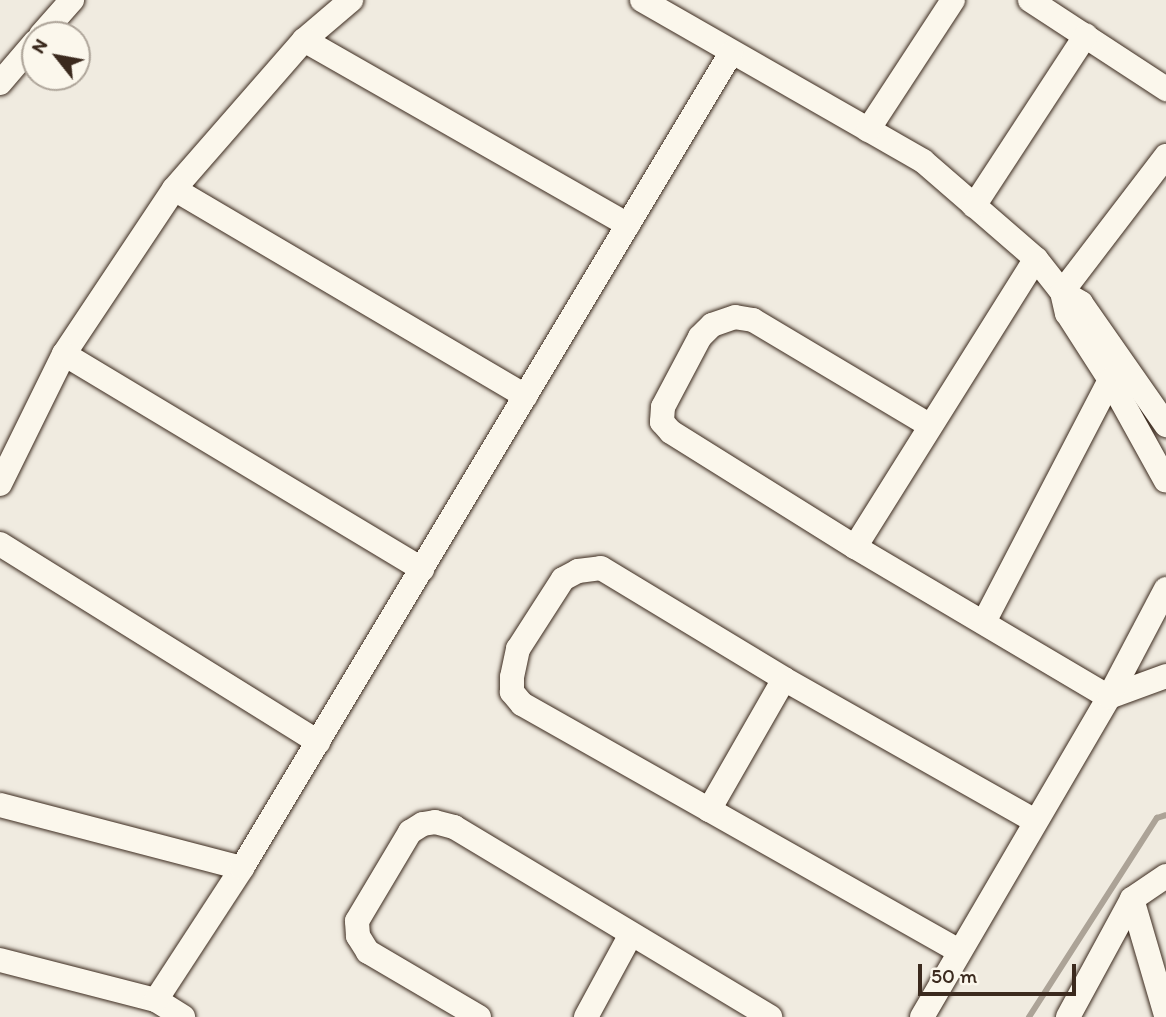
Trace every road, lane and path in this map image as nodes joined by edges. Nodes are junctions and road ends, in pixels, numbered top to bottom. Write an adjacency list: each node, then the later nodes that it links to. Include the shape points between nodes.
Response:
1 (72, 0): 6 (street)
2 (351, 0): 8 (street)
3 (642, 0): 9 (street)
4 (953, 0): 13 (street)
5 (1030, 0): 7 (street)
6 (53, 21)
7 (1086, 35): 12 (street); 16 (street)
8 (304, 40): 15 (street); 17 (street)
9 (731, 53): 13 (street); 17 (street)
10 (21, 58): 11 (street)
11 (0, 83)
12 (1166, 89)
13 (868, 130): 16 (street, via 923,161)
14 (1166, 156): 19 (street)
15 (174, 189): 20 (street); 22 (street)
16 (974, 206): 18 (street)
17 (628, 225): 22 (street)
18 (1036, 259): 19 (street); 24 (street)
19 (1062, 292): 21 (street, via 1082,303)
20 (64, 354): 26 (street); 29 (street)
21 (1120, 374): 23 (street); 25 (street); 31 (street)
22 (526, 396): 29 (street)
23 (1162, 407)
24 (929, 425): 28 (street); 28 (street, via 753,320 735,317 712,326 700,337 663,407 662,422 671,432)
25 (1166, 481)
26 (0, 484)
27 (0, 544): 35 (street)
28 (855, 547): 31 (street)
29 (422, 569): 35 (street)
30 (1166, 589): 34 (street)
31 (985, 622): 34 (street)
32 (1166, 676): 34 (street)
33 (784, 679): 37 (street); 37 (street, via 601,568 563,579 518,649 512,692 522,704); 38 (street)
34 (1109, 696): 38 (street)
35 (318, 742): 39 (street)
36 (0, 805): 39 (street)
37 (709, 810): 43 (street)
38 (1035, 821): 43 (street)
39 (243, 868): 45 (street)
40 (1166, 876): 41 (street)
41 (1132, 899): 46 (street); 52 (street)
42 (631, 934): 48 (street, via 454,827 423,824 410,832 357,921 358,936 368,952); 49 (street); 50 (street)
43 (959, 951): 51 (street)
44 (0, 960): 45 (street)
45 (156, 1000): 47 (street)
46 (1166, 1015)
47 (183, 1017)
48 (479, 1017)
49 (586, 1017)
50 (770, 1017)
51 (922, 1017)
52 (1068, 1017)

